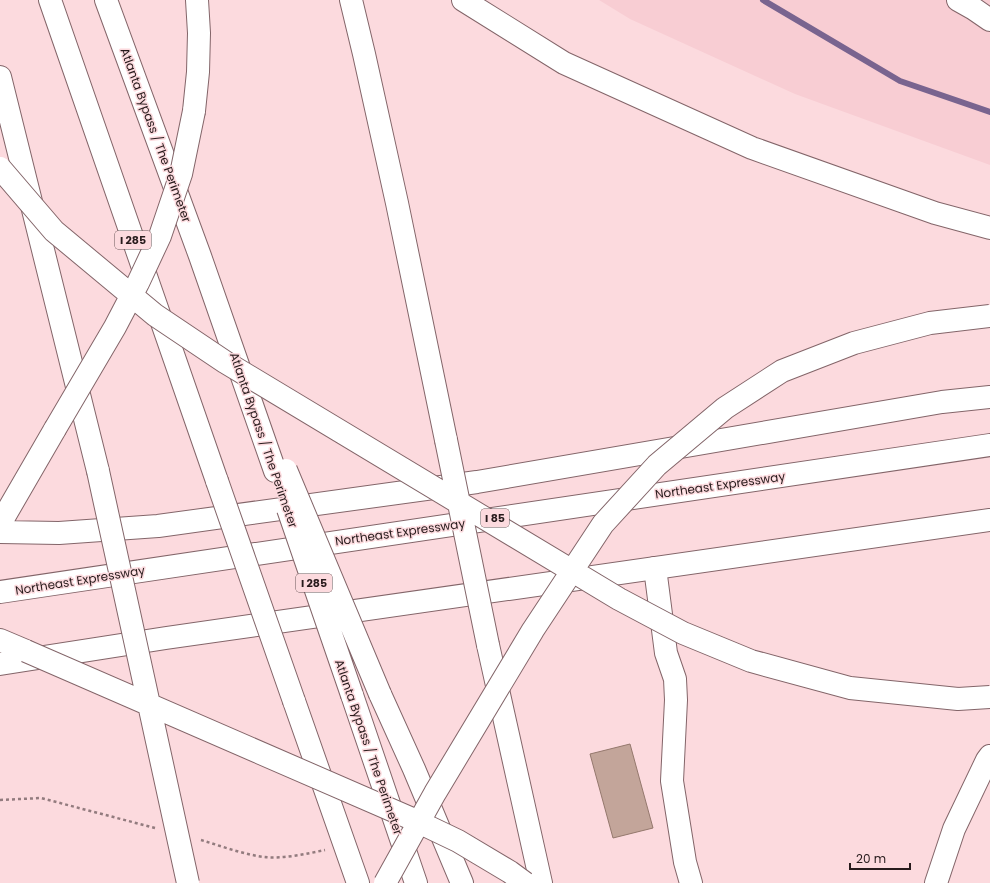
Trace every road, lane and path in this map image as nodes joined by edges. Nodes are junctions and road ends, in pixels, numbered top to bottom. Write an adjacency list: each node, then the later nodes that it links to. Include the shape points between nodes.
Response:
1 (50, 0): 27 (main road, I 285, bridge)
2 (106, 0): 15 (main road, Atlanta Bypass / The Perimeter / I 285)
3 (197, 0): 13 (main road, bridge, via 199,33 194,111 180,174 160,236 115,327)
4 (351, 0): 32 (main road, bridge, via 398,203 488,645)
5 (463, 0): 10 (main road, via 564,63 752,148 935,213)
6 (958, 0): 7 (main road)
7 (990, 20)
8 (0, 77): 26 (main road, bridge, via 98,471)
9 (0, 168): 24 (main road, bridge, via 54,231 155,315 225,362 619,599 683,634 750,661 850,688 958,699)
10 (990, 228)
11 (990, 316): 28 (main road, bridge, via 930,323 854,343 782,371 725,408 658,465 603,524 533,630)
12 (990, 397): 19 (main road, via 942,402 476,482 173,524 59,533)
13 (55, 429): 16 (main road); 18 (main road)
14 (990, 445): 21 (main road, Northeast Expressway / I 85)
15 (281, 470): 29 (main road, Atlanta Bypass / The Perimeter / I 285, bridge, via 352,696); 30 (main road, bridge)
16 (0, 512)
17 (990, 520): 20 (main road)
18 (0, 524)
19 (0, 532)
20 (654, 568): 23 (main road); 33 (main road, via 666,653 675,679 672,781 685,862)
21 (0, 592)
22 (0, 640): 31 (main road, bridge, via 410,818 458,841)
23 (0, 664)
24 (990, 697)
25 (990, 756): 34 (main road, via 954,829)
26 (188, 883)
27 (358, 883)
28 (384, 883)
29 (416, 883)
30 (462, 883)
31 (525, 883)
32 (541, 883)
33 (691, 883)
34 (936, 883)

